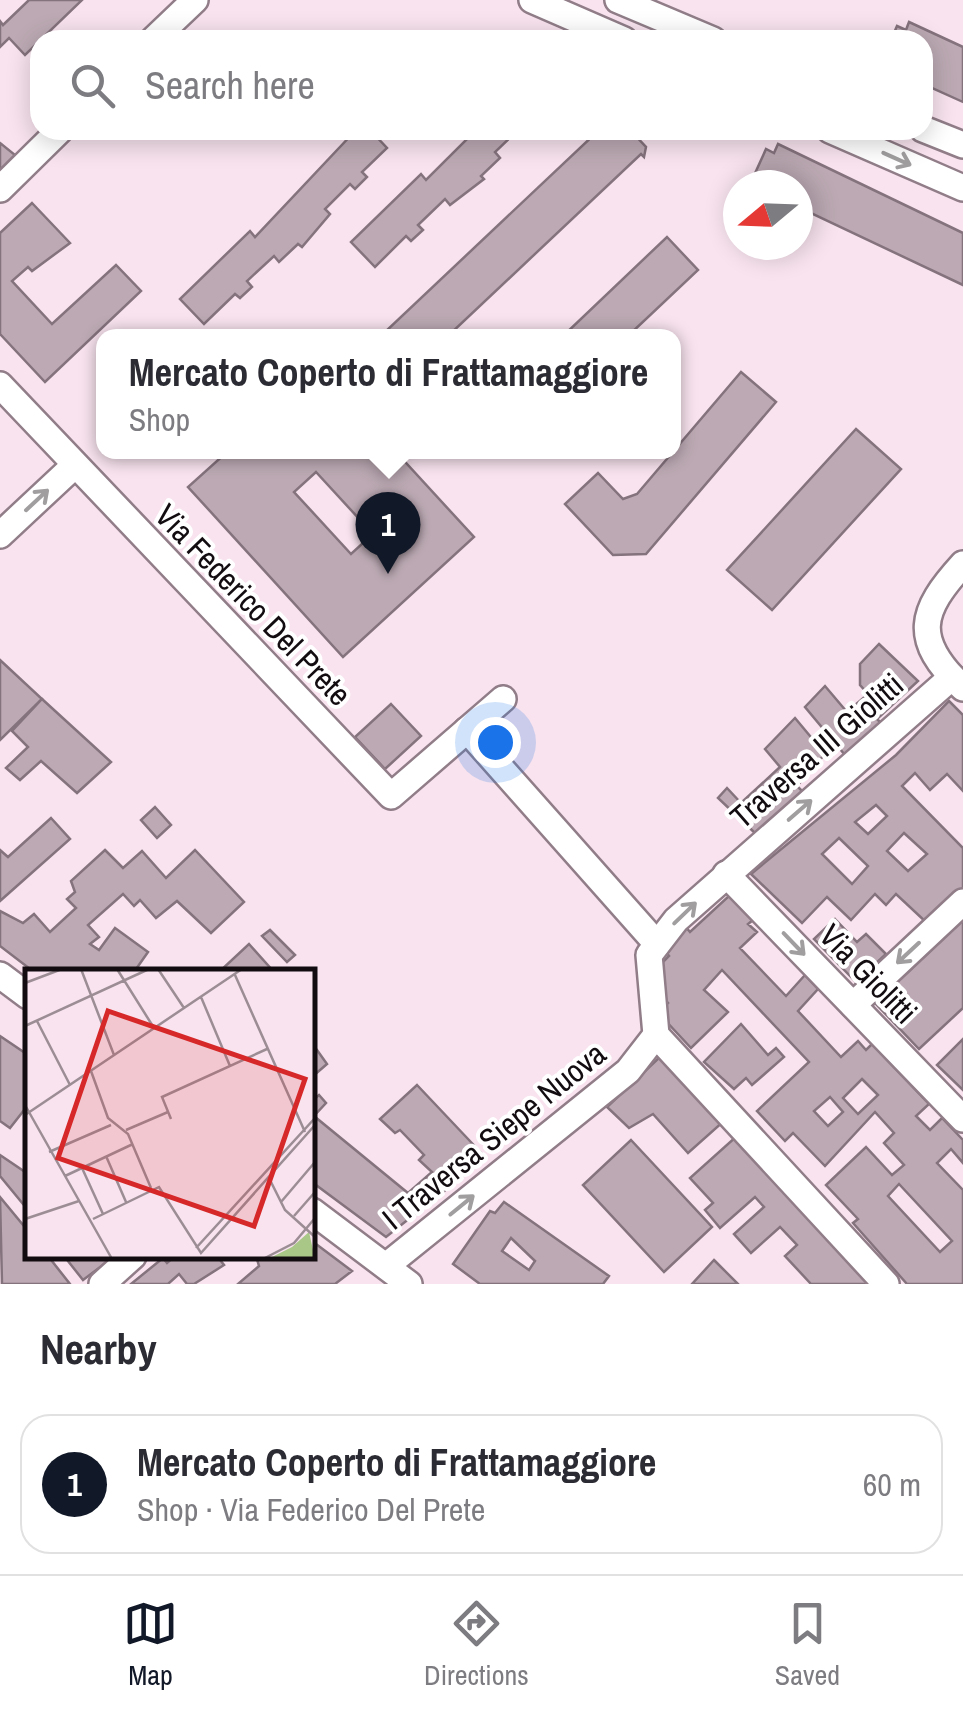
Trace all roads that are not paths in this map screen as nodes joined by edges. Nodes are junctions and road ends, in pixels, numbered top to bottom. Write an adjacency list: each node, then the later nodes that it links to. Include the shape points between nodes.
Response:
1 (194, 0): 5 (street)
2 (532, 0): 6 (street)
3 (618, 0): 4 (street)
4 (654, 6): 7 (street); 8 (street)
5 (163, 30)
6 (601, 30)
7 (639, 30)
8 (696, 30)
9 (933, 132): 12 (street)
10 (50, 140): 14 (street)
11 (853, 140): 13 (street, one-way to 13)
12 (963, 145)
13 (963, 188)
14 (0, 189)
15 (0, 385): 16 (street, Via Federico Del Prete)
16 (75, 465): 17 (street, one-way to 16); 21 (street, Via Federico Del Prete, via 391,796)
17 (0, 535)
18 (963, 564): 19 (street, via 926,613 927,634)
19 (957, 683): 22 (street, Traversa III Giolitti, one-way to 19)
20 (503, 699): 21 (street)
21 (466, 730): 24 (street)
22 (726, 874): 24 (street, one-way to 22); 27 (street, Via Giolitti, one-way to 27)
23 (963, 902): 27 (street, one-way to 27)
24 (658, 944): 28 (street, via 650,954)
25 (2, 981): 26 (street)
26 (25, 994)
27 (853, 1005): 29 (street, Via Giolitti)
28 (656, 1035): 32 (street, I Traversa Siepe Nuova, one-way to 28, via 628,1072); 35 (street)
29 (963, 1119)
30 (315, 1213): 32 (street)
31 (130, 1259): 33 (street)
32 (386, 1266): 34 (street)
33 (102, 1284)
34 (409, 1284)
35 (886, 1284)

